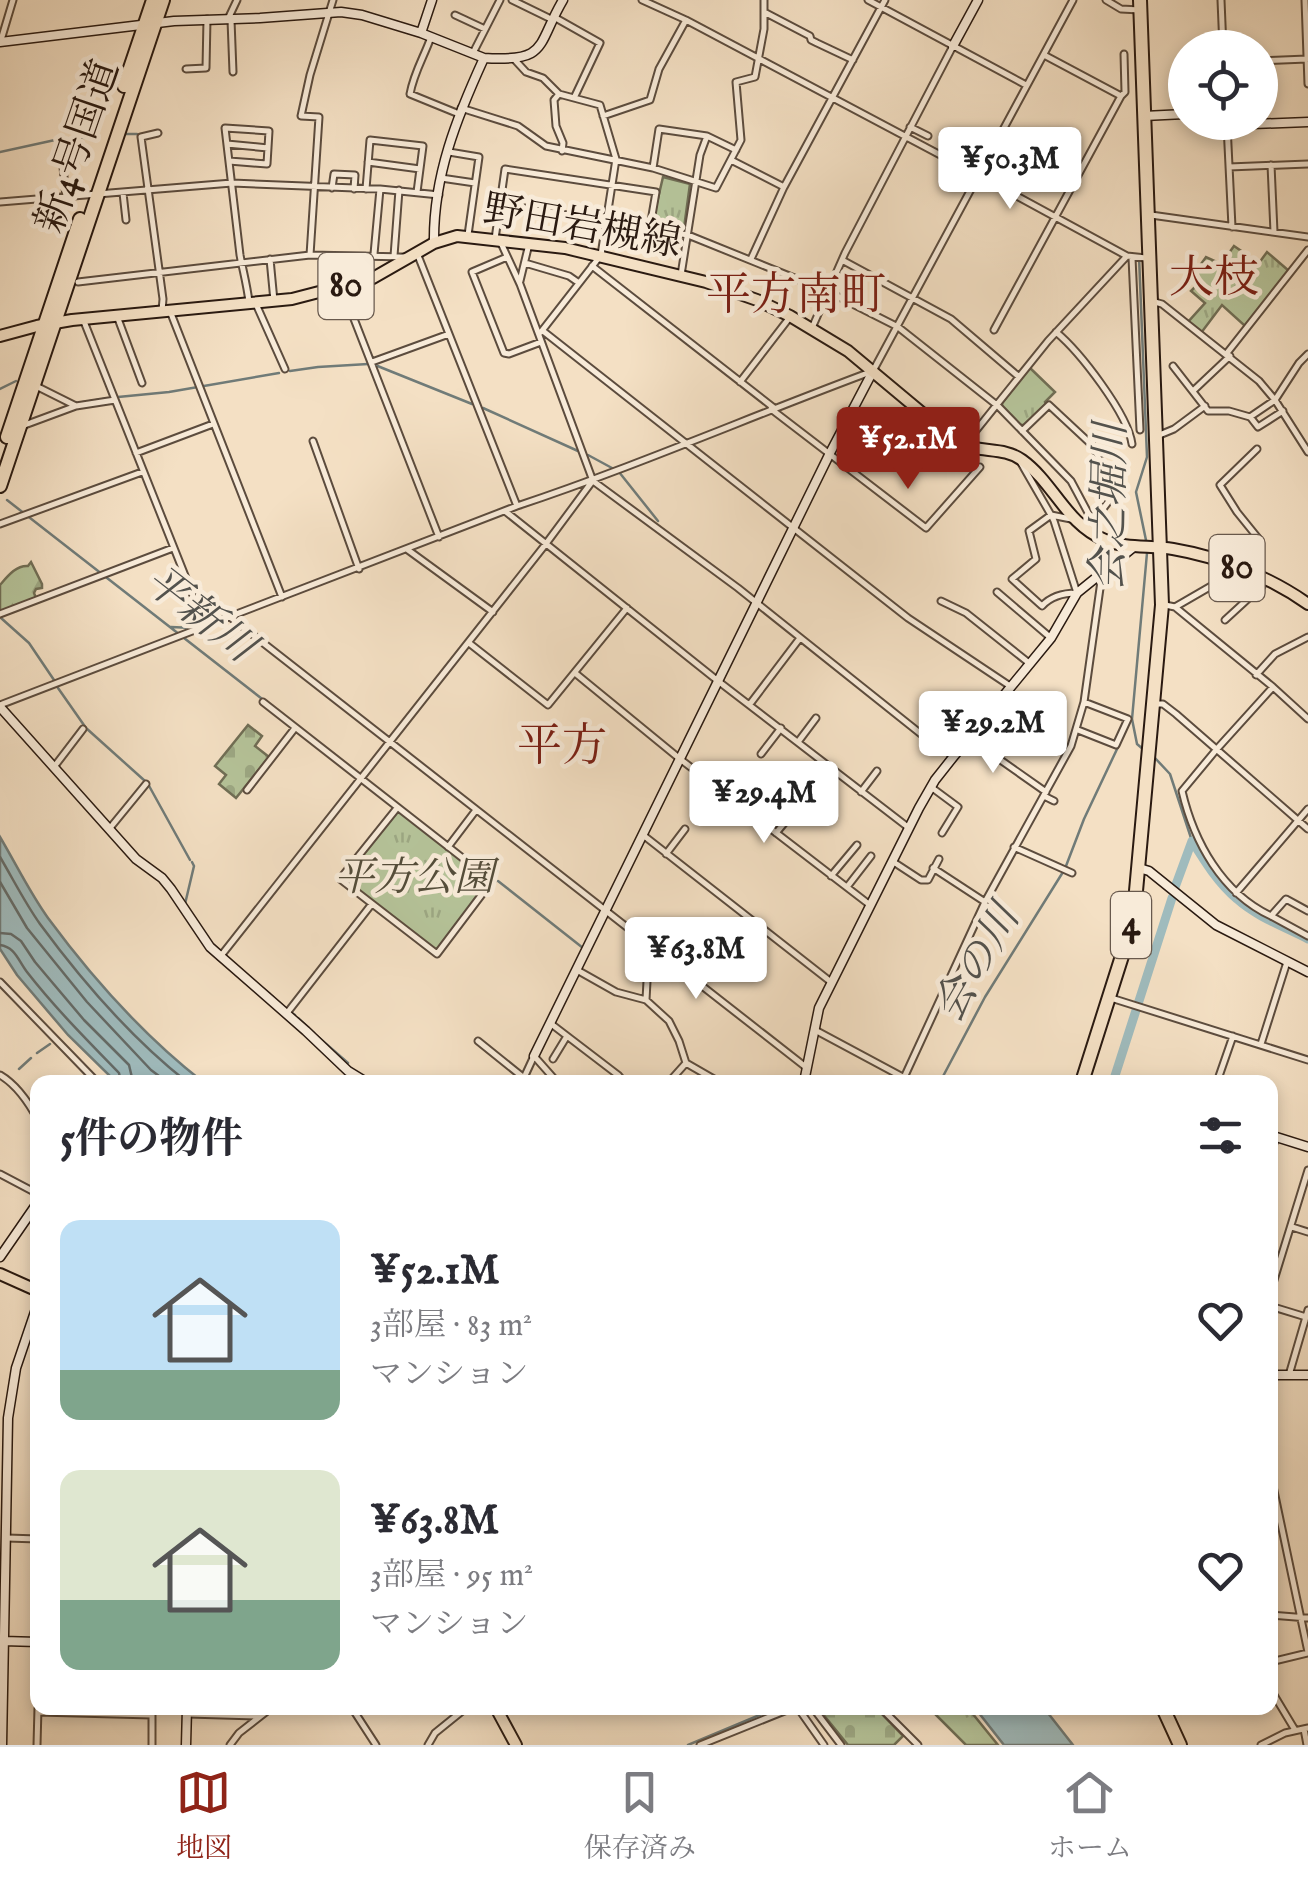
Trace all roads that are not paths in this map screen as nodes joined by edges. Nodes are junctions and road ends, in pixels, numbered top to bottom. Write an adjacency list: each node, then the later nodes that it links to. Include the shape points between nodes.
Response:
1 (13, 0): 33 (street)
2 (154, 0): 28 (highway, 新4号国道)
3 (163, 0): 28 (highway, 新4号国道)
4 (238, 0): 24 (street)
5 (334, 0): 21 (street)
6 (432, 0): 31 (street)
7 (500, 0): 29 (street)
8 (512, 0): 18 (street)
9 (563, 0): 25 (street)
10 (642, 0): 27 (street)
11 (764, 0): 22 (street)
12 (868, 0): 19 (street)
13 (978, 0): 34 (street)
14 (1073, 0): 37 (street)
15 (1106, 0): 20 (street)
16 (1221, 0): 30 (street)
17 (1304, 0): 41 (street)
18 (521, 2): 25 (street)
19 (883, 4): 34 (street); 42 (street)
20 (1134, 8): 55 (highway, 4)
21 (331, 12): 24 (street); 31 (street); 88 (street, via 300,116 319,117)
22 (766, 13): 40 (street); 42 (street)
23 (454, 15): 29 (street)
24 (229, 18): 26 (street); 45 (street)
25 (553, 18): 39 (street, via 540,48); 50 (street, via 600,43)
26 (207, 19): 28 (street); 44 (street, via 206,68)
27 (686, 20): 40 (street); 54 (street, via 658,69 650,100)
28 (150, 24): 33 (street); 97 (highway, 新4号国道)
29 (486, 29): 35 (street)
30 (1222, 30)
31 (420, 32): 32 (street)
32 (431, 37): 35 (street); 52 (street, via 410,94)
33 (0, 42)
34 (953, 46): 47 (street); 58 (street)
35 (474, 53): 38 (street)
36 (1124, 54): 49 (street)
37 (1044, 55): 47 (street); 49 (street)
38 (484, 58): 39 (street); 52 (street)
39 (514, 59): 48 (street)
40 (758, 59): 51 (street); 68 (street, via 754,78 736,82 742,140)
41 (1307, 59): 43 (street); 46 (street)
42 (853, 60): 51 (street)
43 (1278, 60)
44 (186, 69)
45 (233, 72)
46 (1308, 84)
47 (1026, 86): 64 (street)
48 (559, 94): 50 (street); 69 (street, via 554,100)
49 (1121, 96): 84 (street)
50 (574, 98): 54 (street, via 600,105)
51 (832, 98): 61 (street); 87 (street)
52 (460, 111): 69 (street, via 518,126); 70 (street)
53 (1168, 115): 55 (street)
54 (603, 116): 71 (street)
55 (1144, 116): 102 (highway, 4)
56 (1308, 122): 57 (street)
57 (1278, 123)
58 (910, 127): 61 (street); 62 (street)
59 (158, 133): 93 (street, via 141,137)
60 (707, 136): 68 (street); 78 (street, via 659,128); 82 (street)
61 (905, 136): 80 (street); 125 (street)
62 (928, 136)
63 (1228, 140): 77 (street)
64 (998, 142): 80 (street); 84 (street)
65 (227, 144): 67 (street); 67 (street, via 225,128 269,131); 73 (street)
66 (61, 146): 99 (street)
67 (268, 148): 73 (street, via 267,164)
68 (736, 150): 72 (street)
69 (562, 151): 71 (street)
70 (446, 152): 81 (street); 83 (street, via 479,157)
71 (616, 159): 78 (street); 86 (street)
72 (730, 160): 82 (street, via 716,188); 87 (street)
73 (229, 161): 85 (street)
74 (368, 162): 79 (street); 79 (street, via 370,140 424,146); 91 (street)
75 (1308, 164): 76 (street)
76 (1271, 165): 77 (street); 108 (street)
77 (1229, 167): 106 (street)
78 (653, 168): 82 (street)
79 (420, 169): 96 (street)
80 (980, 176): 103 (street); 136 (street)
81 (442, 178): 83 (street); 98 (street)
82 (696, 180): 109 (street)
83 (475, 183): 110 (street)
84 (1074, 183): 103 (street)
85 (232, 184): 88 (street); 93 (street); 126 (street)
86 (612, 185): 101 (street, via 505,169); 105 (street); 107 (street, via 656,192)
87 (784, 186): 124 (street)
88 (314, 187): 89 (street); 116 (street)
89 (332, 188): 90 (street); 90 (street, via 334,174 355,175)
90 (354, 189): 91 (street)
91 (366, 189): 92 (street)
92 (380, 189): 94 (street); 117 (street)
93 (148, 190): 95 (street); 129 (street)
94 (399, 190): 96 (street); 119 (street)
95 (122, 192): 97 (street); 104 (street)
96 (417, 192): 98 (street)
97 (93, 194): 99 (street); 144 (highway, 新4号国道)
98 (439, 195): 113 (street)
99 (66, 197): 100 (street)
100 (0, 202)
101 (500, 204): 105 (street); 112 (street)
102 (1148, 215): 106 (street); 122 (highway, 4)
103 (1056, 217): 122 (street); 147 (street)
104 (126, 220)
105 (606, 220): 107 (street); 118 (street)
106 (1232, 226): 108 (street)
107 (650, 227): 109 (street)
108 (1274, 232): 111 (street)
109 (688, 235): 124 (street); 130 (street)
110 (468, 236): 112 (main road, 野田岩槻線 / 80); 113 (main road, 野田岩槻線 / 80)
111 (1308, 237)
112 (498, 240): 114 (main road, 野田岩槻線 / 80); 121 (street)
113 (434, 242): 120 (main road, 野田岩槻線 / 80)
114 (529, 244): 118 (main road, 野田岩槻線 / 80); 127 (street)
115 (1308, 250): 153 (street)
116 (310, 254): 117 (street); 123 (street)
117 (374, 254): 119 (street)
118 (601, 255): 128 (street); 130 (main road, 野田岩槻線 / 80)
119 (394, 256): 120 (street)
120 (413, 256): 134 (main road, 野田岩槻線 / 80); 150 (street)
121 (507, 258): 133 (street); 152 (street, via 472,272 504,353)
122 (1137, 258): 137 (highway, 4); 149 (street); 161 (street)
123 (270, 259): 126 (street); 138 (street)
124 (752, 259): 135 (street)
125 (842, 260): 135 (street); 136 (street)
126 (242, 262): 129 (street); 139 (street)
127 (525, 263): 132 (street); 133 (street)
128 (592, 266): 132 (street); 160 (street)
129 (159, 272): 131 (street); 140 (street)
130 (681, 276): 142 (main road, 野田岩槻線 / 80)
131 (78, 282)
132 (579, 283): 148 (street)
133 (520, 284): 148 (street)
134 (342, 287): 138 (main road, 野田岩槻線 / 80); 155 (street)
135 (829, 292): 145 (street); 146 (street)
136 (913, 299): 145 (street); 159 (street, via 952,319)
137 (1151, 301): 153 (street); 161 (highway, 4)
138 (275, 302): 139 (main road, 野田岩槻線 / 80)
139 (252, 304): 140 (main road, 野田岩槻線 / 80); 157 (street)
140 (166, 311): 141 (main road, 野田岩槻線 / 80); 173 (street)
141 (116, 316): 143 (main road, 野田岩槻線 / 80); 162 (street)
142 (790, 316): 146 (main road, 野田岩槻線 / 80); 160 (street)
143 (83, 319): 144 (main road, 野田岩槻線 / 80); 165 (street)
144 (49, 324): 151 (main road, 野田岩槻線 / 80); 163 (highway, 新4号国道); 176 (highway, 新4号国道)
145 (898, 326): 158 (street); 168 (street)
146 (812, 328): 158 (main road, 野田岩槻線 / 80)
147 (994, 330)
148 (540, 332): 152 (street); 179 (street)
149 (1056, 332): 159 (street); 180 (street, via 1094,374)
150 (449, 334): 155 (street); 192 (street)
151 (0, 336)
152 (541, 342): 190 (street)
153 (1228, 354): 164 (street); 166 (street)
154 (1308, 354): 166 (street)
155 (372, 362): 199 (street)
156 (1174, 366): 164 (street)
157 (286, 369)
158 (873, 371): 170 (street); 181 (main road, 野田岩槻線 / 80); 185 (street)
159 (1019, 377): 168 (street)
160 (740, 382): 170 (street)
161 (1145, 382): 175 (street); 177 (highway, 4)
162 (142, 383)
163 (34, 385): 167 (street); 176 (highway, 新4号国道)
164 (1194, 391): 169 (street)
165 (115, 400): 167 (street); 184 (street)
166 (1275, 400): 171 (street); 172 (street)
167 (74, 405): 176 (street)
168 (998, 406): 174 (street); 181 (street)
169 (1205, 406): 172 (street); 177 (street)
170 (772, 408): 179 (street); 185 (street)
171 (1283, 411): 172 (street, via 1258,428); 183 (street)
172 (1250, 416)
173 (212, 424): 184 (street); 211 (street)
174 (1022, 430): 198 (street, via 1071,481); 198 (street, via 1049,405 1093,446 1116,492)
175 (1140, 430)
176 (9, 433): 187 (highway, 新4号国道); 191 (highway, 新4号国道)
177 (1157, 436): 202 (highway, 4)
178 (313, 441): 205 (street)
179 (684, 443): 190 (street); 197 (street)
180 (1132, 444)
181 (964, 446): 186 (main road, 野田岩槻線 / 80)
182 (1257, 449): 200 (street, via 1220,484)
183 (1308, 452)
184 (135, 453): 189 (street)
185 (830, 453): 188 (street, via 926,528); 197 (street)
186 (1016, 456): 194 (street); 195 (main road, 80)
187 (0, 458)
188 (980, 467)
189 (142, 472): 196 (street); 203 (street)
190 (593, 481): 192 (street); 201 (street); 213 (street)
191 (0, 486)
192 (517, 506): 193 (street)
193 (504, 511): 199 (street); 201 (street)
194 (1050, 515): 195 (street); 210 (street); 210 (street, via 1028,531 1036,559 1012,578 1042,606 1048,598)
195 (1075, 520): 198 (main road, 80)
196 (0, 524)
197 (793, 528): 213 (street); 230 (street)
198 (1093, 528): 202 (main road, 80, via 1114,543)
199 (439, 537): 204 (street)
200 (1258, 538)
201 (546, 546): 216 (street); 217 (street)
202 (1147, 546): 206 (main road, 80); 207 (street); 215 (highway, 4)
203 (173, 548): 218 (street); 221 (street)
204 (408, 550): 205 (street); 217 (street)
205 (359, 568): 211 (street)
206 (1234, 568): 208 (main road, 80); 215 (street)
207 (1102, 574): 210 (street); 233 (street)
208 (1265, 578): 214 (main road, 80); 220 (street)
209 (997, 592): 224 (street)
210 (1077, 593): 224 (street)
211 (282, 597): 219 (street)
212 (941, 602): 226 (street, via 966,613)
213 (756, 604): 223 (street); 229 (street)
214 (1308, 604)
215 (1168, 606): 228 (street); 235 (highway, 4)
216 (626, 608): 227 (street); 229 (street)
217 (493, 612): 225 (street)
218 (0, 614)
219 (230, 616): 221 (street); 247 (street)
220 (1226, 620)
221 (205, 626): 236 (street)
222 (1308, 637): 228 (street, via 1275,654)
223 (800, 638): 234 (street); 244 (street)
224 (1050, 638): 226 (street)
225 (469, 643): 227 (street, via 548,705); 247 (street)
226 (1030, 663): 230 (street)
227 (576, 673): 251 (street)
228 (1256, 674): 231 (street)
229 (718, 681): 234 (street); 251 (street)
230 (1011, 687): 239 (street)
231 (1273, 687): 238 (street); 248 (street)
232 (263, 702): 240 (street)
233 (1084, 702): 243 (street); 243 (street, via 1128,719 1116,746)
234 (750, 704): 241 (street)
235 (1154, 704): 248 (street, via 1163,704); 283 (highway, 4)
236 (0, 706): 252 (street)
237 (816, 718): 246 (street)
238 (1308, 719)
239 (979, 723): 245 (street); 260 (street, via 1002,742 992,754)
240 (295, 728): 254 (street); 258 (street)
241 (780, 728): 246 (street); 249 (street)
242 (83, 729): 252 (street)
243 (1078, 730): 260 (street)
244 (921, 734): 245 (street, via 940,708); 250 (street)
245 (971, 734): 250 (street)
246 (798, 742): 259 (street)
247 (390, 743): 254 (street); 264 (street)
248 (1216, 750): 267 (street); 287 (street, via 1182,791 1202,847)
249 (761, 754)
250 (954, 756): 256 (street)
251 (680, 759): 266 (street); 274 (street)
252 (54, 767): 269 (street)
253 (877, 771): 259 (street)
254 (362, 780): 262 (street); 296 (street)
255 (146, 784): 269 (street)
256 (931, 787): 268 (street); 273 (street, via 958,807)
257 (783, 789): 266 (street)
258 (248, 790)
259 (861, 792): 268 (street)
260 (1045, 794): 261 (street); 277 (street)
261 (1054, 801)
262 (397, 808): 276 (street); 289 (street, via 340,880)
263 (1308, 809): 267 (street)
264 (476, 810): 276 (street); 291 (street)
265 (796, 810): 272 (street)
266 (759, 819): 272 (street)
267 (1299, 821): 271 (street); 287 (street)
268 (909, 828): 281 (street)
269 (110, 829): 296 (street, via 162,878)
270 (685, 829): 278 (street)
271 (1308, 829)
272 (776, 833): 285 (street)
273 (942, 833)
274 (643, 835): 278 (street); 291 (street)
275 (857, 844): 285 (street)
276 (448, 847): 289 (street, via 492,881 437,954)
277 (1014, 847): 284 (street); 288 (street)
278 (666, 854): 301 (street)
279 (870, 856): 286 (street)
280 (939, 859): 282 (street)
281 (892, 860): 282 (street, via 922,880); 290 (street)
282 (933, 868): 288 (street)
283 (1139, 868): 297 (street, via 1216,925); 302 (highway, 4, via 1132,920)
284 (1068, 871)
285 (832, 876): 286 (street)
286 (847, 887): 290 (street)
287 (1236, 893): 293 (street)
288 (985, 902): 326 (street)
289 (372, 905): 304 (street)
290 (870, 905): 301 (street)
291 (606, 910): 295 (street); 298 (street)
292 (1308, 911): 293 (street, via 1286,899)
293 (1270, 916): 294 (street)
294 (1308, 936)
295 (642, 938): 303 (street); 315 (street)
296 (220, 957): 304 (street)
297 (1287, 962): 299 (street); 310 (street)
298 (577, 970): 303 (street); 305 (street)
299 (1308, 972)
300 (0, 982): 316 (street)
301 (832, 982): 306 (street)
302 (1108, 997): 308 (street); 327 (highway, 4)
303 (646, 1000): 314 (street, via 668,1021)
304 (286, 1014): 317 (street)
305 (550, 1023): 307 (street); 311 (street)
306 (815, 1030): 315 (street); 325 (street)
307 (567, 1036): 312 (street); 321 (street)
308 (1233, 1036): 310 (street); 328 (street)
309 (478, 1040): 318 (street)
310 (1260, 1045): 313 (street)
311 (534, 1056): 319 (street); 320 (street)
312 (552, 1059)
313 (1308, 1060)
314 (686, 1062): 322 (street); 323 (street)
315 (807, 1068): 324 (street)
316 (89, 1075)
317 (355, 1075)
318 (517, 1075)
319 (525, 1075)
320 (551, 1075)
321 (619, 1075)
322 (675, 1075)
323 (707, 1075)
324 (806, 1075)
325 (892, 1075)
326 (905, 1075)
327 (1087, 1075)
328 (1219, 1075)
329 (4, 1078): 330 (street)
330 (30, 1106)
331 (1278, 1138): 332 (street)
332 (1308, 1147)
333 (1308, 1170): 337 (street)
334 (0, 1174): 335 (street)
335 (30, 1190)
336 (30, 1214): 339 (street)
337 (1290, 1226): 338 (street); 340 (street)
338 (1308, 1232)
339 (0, 1257)
340 (1278, 1261)
341 (0, 1274): 342 (main road)
342 (30, 1288)
343 (1278, 1308): 344 (street)
344 (1307, 1314): 347 (street)
345 (30, 1329): 349 (street, via 13,1383)
346 (1278, 1375): 347 (street)
347 (1288, 1375): 348 (street)
348 (1308, 1375)
349 (3, 1462): 351 (street)
350 (1278, 1514): 354 (street)
351 (4, 1538): 352 (street); 355 (street)
352 (30, 1539)
353 (1278, 1616): 354 (street)
354 (1304, 1618): 357 (street)
355 (3, 1642): 356 (street); 376 (street)
356 (30, 1642)
357 (1308, 1652): 358 (street)
358 (1278, 1660)
359 (1278, 1702): 374 (street)
360 (38, 1715): 377 (street)
361 (152, 1715): 378 (street)
362 (187, 1715): 379 (street)
363 (252, 1715): 372 (street)
364 (357, 1715): 381 (street)
365 (457, 1715): 382 (street)
366 (500, 1715): 383 (main road)
367 (777, 1715): 384 (street)
368 (800, 1715): 385 (street)
369 (818, 1715): 386 (street)
370 (888, 1715): 375 (street)
371 (1166, 1715): 387 (highway)
372 (260, 1716): 380 (street)
373 (1306, 1728): 374 (street); 389 (street)
374 (1295, 1730): 388 (street)
375 (916, 1744)
376 (2, 1745)
377 (37, 1745)
378 (152, 1745)
379 (186, 1745)
380 (230, 1745)
381 (376, 1745)
382 (428, 1745)
383 (516, 1745)
384 (700, 1745)
385 (824, 1745)
386 (841, 1745)
387 (1180, 1745)
388 (1261, 1745)
389 (1308, 1745)

